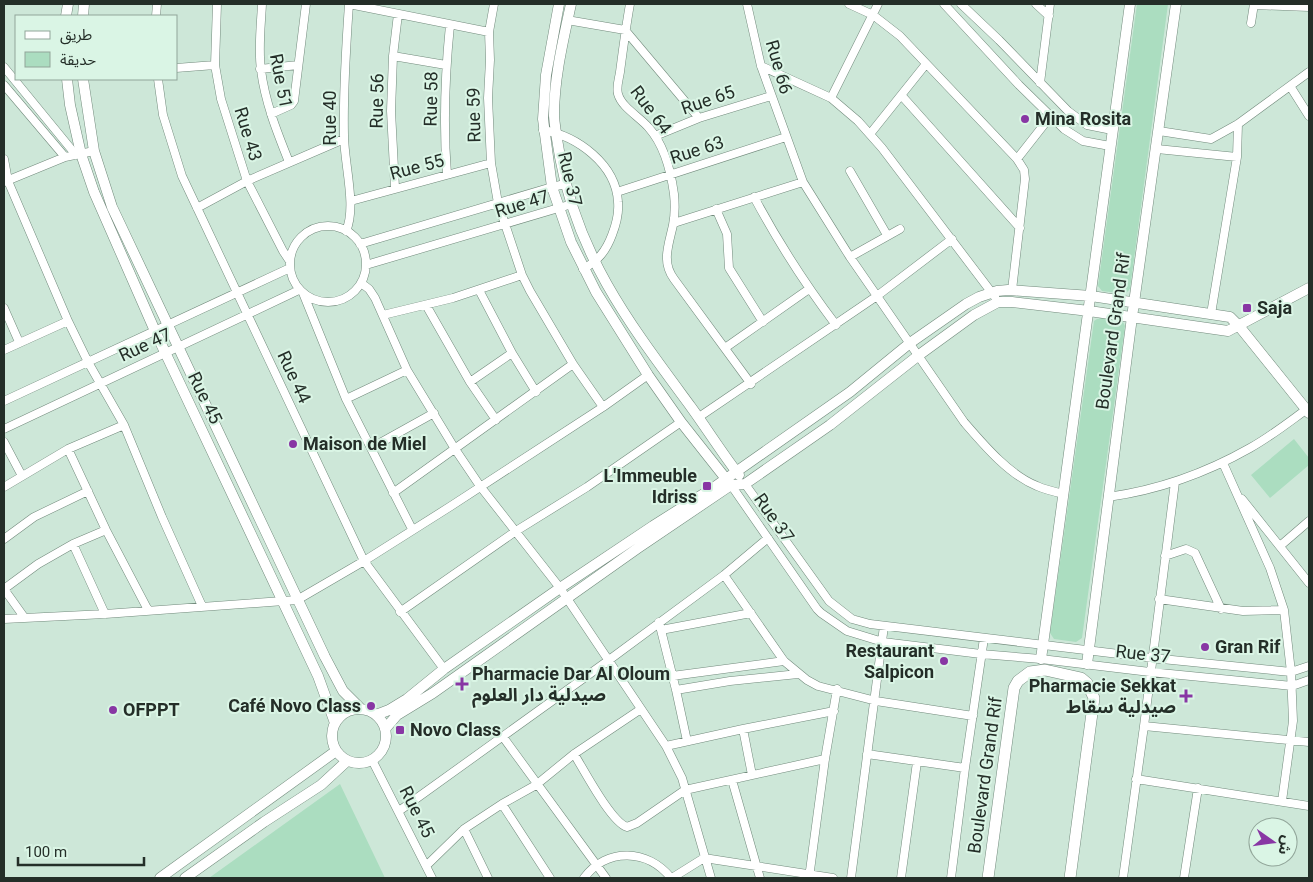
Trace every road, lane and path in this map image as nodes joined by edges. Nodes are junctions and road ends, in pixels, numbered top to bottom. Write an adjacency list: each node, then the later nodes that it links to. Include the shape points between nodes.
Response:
1 (217, 4): 31 (street, Rue 43)
2 (262, 4): 36 (street, Rue 51)
3 (306, 4): 32 (street)
4 (349, 4): 20 (street); 61 (street, Rue 40)
5 (494, 4): 27 (street, Rue 59)
6 (559, 4): 54 (street, Rue 37, via 546,75)
7 (570, 4): 23 (street, Rue 37)
8 (630, 4): 26 (street, Rue 64)
9 (747, 4): 33 (street, Rue 66)
10 (849, 4): 21 (street)
11 (878, 4): 21 (street)
12 (944, 4): 51 (street)
13 (961, 4): 43 (street)
14 (1036, 4): 22 (street)
15 (1050, 4): 22 (street)
16 (1130, 4): 55 (street, Boulevard Grand Rif)
17 (1176, 4): 57 (street, Boulevard Grand Rif)
18 (1254, 4): 19 (street); 24 (street)
19 (1309, 7)
20 (398, 14): 25 (street); 28 (street, Rue 56)
21 (873, 15): 30 (street, via 900,36); 48 (street)
22 (1049, 16): 43 (street)
23 (567, 20): 26 (street); 56 (street, Rue 37, via 554,97)
24 (1251, 23)
25 (450, 25): 27 (street); 29 (street, Rue 58)
26 (625, 30): 52 (street); 59 (street, Rue 64, via 618,94)
27 (490, 32): 71 (street, Rue 59, via 488,98)
28 (393, 56): 29 (street); 80 (street, Rue 56, via 391,120)
29 (446, 64): 73 (street, Rue 58)
30 (926, 64): 47 (street); 69 (street)
31 (215, 65): 35 (street); 75 (street, Rue 43, via 224,109)
32 (298, 65): 36 (street); 49 (street, via 293,104)
33 (760, 66): 46 (street, Rue 66); 48 (street)
34 (4, 67): 39 (street)
35 (178, 68)
36 (260, 69): 49 (street, Rue 51)
37 (1309, 72): 45 (street)
38 (15, 80): 65 (street)
39 (15, 80)
40 (68, 80): 65 (street, Rue 45)
41 (83, 80): 64 (street, Rue 45)
42 (158, 80): 86 (street, Rue 44, via 172,146)
43 (1040, 83): 55 (street, via 1079,120)
44 (4, 85): 66 (street)
45 (1290, 86): 50 (street); 53 (street)
46 (771, 96): 52 (street, Rue 65); 60 (street, Rue 66)
47 (902, 96): 58 (street); 91 (street)
48 (832, 98): 58 (street)
49 (271, 114): 70 (street, Rue 51)
50 (1309, 116)
51 (1050, 117): 62 (street, via 1078,138); 69 (street)
52 (699, 118): 59 (street, Rue 65)
53 (1238, 124): 57 (street, via 1211,139); 67 (street)
54 (543, 130): 56 (street); 79 (street, Rue 37)
55 (1112, 130): 62 (street, Boulevard Grand Rif)
56 (556, 132): 78 (street, Rue 37); 81 (street, via 599,161)
57 (1159, 132): 63 (street, Boulevard Grand Rif)
58 (870, 134): 95 (street)
59 (655, 136): 74 (street, Rue 64)
60 (786, 137): 74 (street, Rue 63); 77 (street, Rue 66)
61 (344, 138): 70 (street); 83 (street, Rue 40)
62 (1110, 146): 113 (street, Boulevard Grand Rif)
63 (1156, 149): 67 (street); 115 (street, Boulevard Grand Rif)
64 (94, 151): 65 (street); 125 (street, Rue 45, via 112,207)
65 (79, 154): 66 (street); 128 (street, Rue 45)
66 (65, 156): 76 (street)
67 (1236, 157): 120 (street)
68 (4, 159): 76 (street)
69 (1017, 159): 91 (street, via 1025,179)
70 (289, 162): 75 (street)
71 (491, 163): 73 (street, Rue 55); 84 (street, Rue 59)
72 (850, 171): 94 (street)
73 (448, 174): 80 (street, Rue 55)
74 (670, 174): 81 (street, Rue 63); 89 (street, Rue 64)
75 (247, 181): 86 (street); 98 (street, Rue 43, via 283,251)
76 (6, 182): 123 (street)
77 (803, 182): 82 (street); 97 (street, Rue 66)
78 (565, 184): 79 (street, Rue 47); 85 (street, Rue 37)
79 (552, 187): 84 (street, Rue 47); 87 (street, Rue 37)
80 (395, 188): 83 (street, Rue 55)
81 (617, 192): 99 (street, via 614,230 606,249)
82 (754, 197): 88 (street); 106 (street)
83 (350, 201): 93 (street, Rue 40, via 351,218)
84 (498, 203): 90 (street, Rue 59); 96 (street, Rue 47)
85 (572, 204): 87 (street, Rue 47); 99 (street, Rue 37)
86 (197, 208): 111 (street, Rue 44)
87 (559, 208): 90 (street, Rue 47); 102 (street, Rue 37)
88 (716, 210): 89 (street); 124 (street, via 727,234 728,268)
89 (674, 223): 132 (street, Rue 64, via 666,254 668,268)
90 (505, 225): 100 (street, Rue 47); 103 (street, Rue 59)
91 (1020, 228): 108 (street)
92 (900, 229): 94 (street)
93 (346, 231): 96 (street); 98 (street, via 328,226 311,230 301,237)
94 (887, 235): 97 (street)
95 (952, 239): 110 (street); 112 (street)
96 (360, 244): 100 (street)
97 (850, 257): 112 (street, Rue 66)
98 (290, 258): 101 (street)
99 (594, 263): 102 (street); 150 (street, Rue 37, via 632,324)
100 (366, 265): 104 (street)
101 (290, 268): 109 (street); 111 (street, Rue 47)
102 (583, 269): 140 (street, Rue 37)
103 (522, 275): 107 (street); 138 (street, Rue 59)
104 (361, 283): 109 (street, via 341,300 328,302 314,300); 121 (street, via 373,295)
105 (1309, 288): 127 (street)
106 (809, 289): 124 (street); 126 (street)
107 (479, 290): 116 (street); 135 (street)
108 (1012, 290): 110 (street); 113 (street)
109 (301, 292): 119 (street, Rue 47); 145 (street)
110 (992, 292): 114 (street); 130 (street, via 966,304)
111 (237, 293): 119 (street, Rue 44); 125 (street, Rue 47)
112 (878, 296): 126 (street); 130 (street, Rue 66)
113 (1091, 296): 115 (street); 118 (street, Boulevard Grand Rif)
114 (998, 302): 118 (street); 136 (street, via 974,315)
115 (1134, 302): 120 (street); 122 (street, Boulevard Grand Rif)
116 (426, 305): 121 (street); 141 (street)
117 (4, 308): 129 (street)
118 (1088, 311): 122 (street); 171 (street, Boulevard Grand Rif)
119 (248, 314): 131 (street, Rue 47); 182 (street, Rue 44)
120 (1211, 314): 127 (street, via 1230,318)
121 (383, 315): 139 (street)
122 (1132, 317): 127 (street, via 1228,331); 172 (street, Boulevard Grand Rif)
123 (68, 321): 129 (street); 137 (street)
124 (764, 322): 132 (street)
125 (169, 324): 128 (street, Rue 47); 131 (street, Rue 45)
126 (836, 325): 143 (street)
127 (1239, 326): 148 (street)
128 (155, 331): 134 (street, Rue 45); 137 (street, Rue 47)
129 (19, 342): 133 (street)
130 (910, 343): 136 (street, Rue 66); 160 (street, via 850,392)
131 (178, 346): 134 (street, Rue 47); 190 (street, Rue 45)
132 (725, 348): 143 (street, Rue 64)
133 (4, 350)
134 (165, 353): 142 (street, Rue 47); 192 (street, Rue 45)
135 (512, 353): 141 (street); 144 (street)
136 (919, 355): 165 (street, via 830,425); 171 (street, Rue 66, via 964,422 982,442 1035,486)
137 (88, 362): 142 (street); 146 (street, Rue 47)
138 (573, 364): 144 (street); 147 (street, Rue 59)
139 (407, 370): 145 (street); 149 (street)
140 (648, 375): 147 (street); 152 (street, Rue 37)
141 (470, 382): 151 (street)
142 (100, 384): 153 (street); 154 (street, Rue 47)
143 (751, 384): 150 (street)
144 (536, 392): 151 (street)
145 (346, 399): 156 (street)
146 (4, 401)
147 (603, 407): 167 (street)
148 (1309, 411): 159 (street)
149 (434, 412): 156 (street); 157 (street)
150 (699, 417): 160 (street, Rue 37)
151 (496, 420): 157 (street)
152 (682, 422): 163 (street, Rue 37); 176 (street)
153 (124, 425): 158 (street); 193 (street)
154 (4, 428)
155 (4, 442): 162 (street)
156 (371, 448): 170 (street)
157 (455, 448): 167 (street); 170 (street)
158 (68, 449): 162 (street); 169 (street)
159 (1222, 463): 164 (street); 168 (street)
160 (736, 472): 163 (street); 165 (street, Rue 37)
161 (4, 476): 166 (street)
162 (22, 476): 166 (street)
163 (728, 482): 165 (street); 177 (street, Rue 37); 186 (street); 188 (street)
164 (1175, 482): 172 (street, via 1144,492); 181 (street)
165 (745, 484): 191 (street, Rue 37)
166 (6, 486)
167 (480, 486): 174 (street); 176 (street)
168 (1232, 488): 180 (street); 197 (street, via 1270,568)
169 (88, 491): 175 (street); 178 (street, via 34,516)
170 (393, 493): 174 (street)
171 (1064, 494): 207 (street, Boulevard Grand Rif)
172 (1108, 497): 208 (street, Boulevard Grand Rif)
173 (1309, 521): 180 (street)
174 (412, 529): 182 (street)
175 (106, 530): 179 (street); 196 (street)
176 (516, 531): 186 (street); 198 (street)
177 (768, 538): 184 (street); 194 (street, Rue 37)
178 (4, 539)
179 (73, 544): 187 (street); 200 (street)
180 (1280, 546): 183 (street)
181 (1165, 556): 189 (street); 195 (street, via 1186,550 1195,553)
182 (364, 561): 190 (street); 198 (street, Rue 44)
183 (1306, 573): 185 (street)
184 (724, 575): 199 (street); 203 (street)
185 (1309, 583)
186 (560, 588): 188 (street); 217 (street)
187 (4, 589): 201 (street)
188 (567, 598): 212 (street); 235 (street, via 397,716)
189 (1159, 599): 195 (street); 210 (street)
190 (297, 600): 192 (street); 229 (street, Rue 45, via 343,691)
191 (829, 601): 194 (street); 204 (street, Rue 37, via 852,619)
192 (284, 602): 193 (street); 233 (street, Rue 45, via 325,691)
193 (202, 606): 196 (street)
194 (817, 609): 206 (street, Rue 37, via 847,631)
195 (1221, 609): 197 (street, via 1250,612)
196 (148, 610): 200 (street)
197 (1284, 610): 219 (street)
198 (400, 612): 217 (street, Rue 44)
199 (751, 613): 203 (street); 213 (street)
200 (104, 614): 201 (street)
201 (24, 617): 202 (street)
202 (4, 619)
203 (660, 626): 212 (street); 221 (street)
204 (884, 626): 205 (street, Rue 37); 206 (street)
205 (984, 638): 207 (street, Rue 37); 209 (street)
206 (883, 642): 209 (street, Rue 37); 227 (street)
207 (1043, 644): 208 (street, Rue 37); 211 (street, Boulevard Grand Rif)
208 (1088, 649): 210 (street, Rue 37); 214 (street, Boulevard Grand Rif)
209 (982, 654): 211 (street, Rue 37); 232 (street)
210 (1152, 658): 218 (street); 219 (street, Rue 37)
211 (1041, 659): 214 (street, Rue 37)
212 (609, 660): 228 (street); 237 (street)
213 (784, 661): 216 (street); 220 (street)
214 (1086, 664): 218 (street, Rue 37)
215 (1309, 666): 219 (street)
216 (728, 668): 221 (street); 223 (street)
217 (444, 669): 231 (street, via 407,699)
218 (1150, 672): 224 (street, Rue 37); 234 (street)
219 (1292, 672): 224 (street)
220 (798, 674): 223 (street); 226 (street, via 818,686)
221 (672, 676): 225 (street)
222 (1309, 680): 224 (street)
223 (730, 681): 225 (street)
224 (1292, 686): 239 (street)
225 (676, 690): 238 (street)
226 (837, 690): 227 (street); 230 (street)
227 (876, 701): 232 (street); 244 (street)
228 (641, 709): 241 (street); 243 (street)
229 (361, 710): 231 (street); 233 (street, via 349,711)
230 (834, 712): 236 (street); 245 (street)
231 (376, 715): 235 (street)
232 (972, 716): 249 (street)
233 (335, 723): 242 (street, via 332,742)
234 (1144, 726): 239 (street); 251 (street)
235 (385, 729): 246 (street, via 381,752)
236 (743, 729): 238 (street); 250 (street)
237 (503, 736): 253 (street); 259 (street)
238 (687, 740): 241 (street)
239 (1292, 740): 240 (street); 256 (street)
240 (1309, 742)
241 (666, 746): 255 (street)
242 (336, 751): 247 (street); 266 (street)
243 (574, 754): 253 (street); 255 (street, via 606,805 625,827 632,826)
244 (867, 754): 248 (street); 277 (street)
245 (825, 758): 250 (street); 265 (street)
246 (372, 760): 247 (street, via 360,764); 259 (street, Rue 45)
247 (347, 761): 267 (street, via 321,785)
248 (917, 762): 249 (street); 278 (street)
249 (965, 768): 279 (street)
250 (752, 775): 252 (street)
251 (1136, 779): 254 (street); 282 (street)
252 (732, 780): 255 (street); 264 (street)
253 (536, 785): 257 (street); 263 (street)
254 (1198, 788): 256 (street); 283 (street)
255 (685, 790): 261 (street)
256 (1282, 801): 258 (street)
257 (502, 804): 260 (street); 270 (street)
258 (1309, 806)
259 (398, 811): 262 (street, Rue 45)
260 (464, 829): 262 (street); 269 (street)
261 (704, 858): 264 (street); 273 (street); 274 (street)
262 (426, 866): 268 (street, Rue 45)
263 (597, 866): 271 (street); 272 (street); 273 (street, via 616,857 637,856 657,864)
264 (757, 867): 265 (street); 275 (street)
265 (809, 876): 276 (street)
266 (160, 878)
267 (185, 878)
268 (432, 878)
269 (488, 878)
270 (550, 878)
271 (584, 878)
272 (606, 878)
273 (672, 878)
274 (711, 878)
275 (760, 878)
276 (833, 878)
277 (851, 878)
278 (901, 878)
279 (951, 878)
280 (988, 878): 281 (main road, Boulevard Grand Rif, via 1014,688 1023,676 1038,670 1081,678 1092,690 1094,698)
281 (1070, 878)
282 (1123, 878)
283 (1184, 878)

